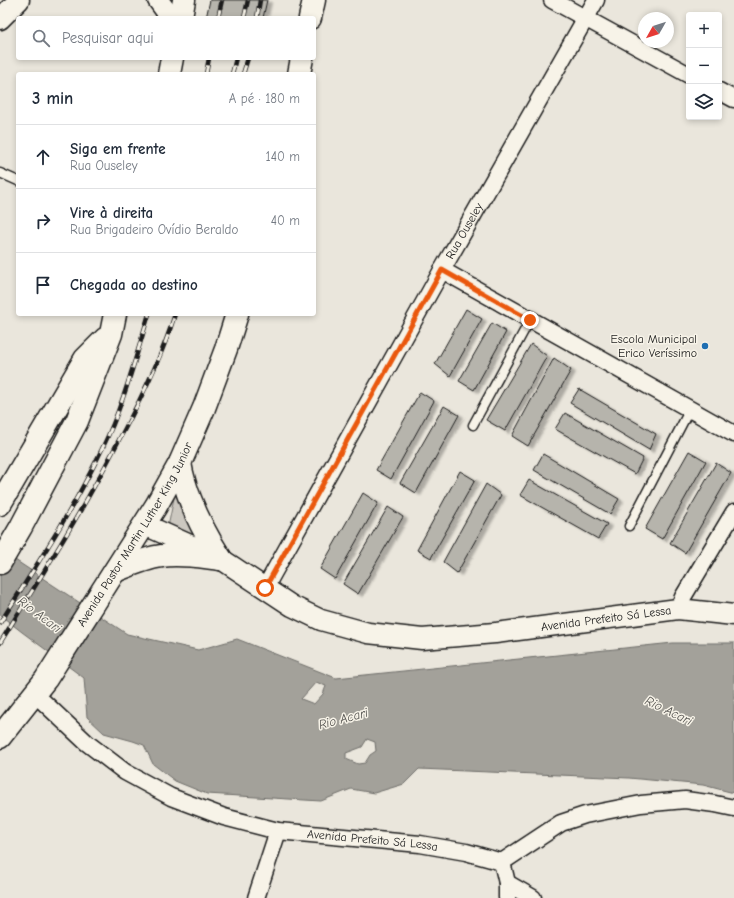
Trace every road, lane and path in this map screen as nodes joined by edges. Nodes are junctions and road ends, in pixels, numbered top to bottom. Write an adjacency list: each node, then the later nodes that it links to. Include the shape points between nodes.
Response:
1 (19, 0): 10 (street)
2 (158, 0): 7 (street)
3 (184, 0): 8 (main road)
4 (314, 0): 9 (main road)
5 (552, 0): 11 (street)
6 (596, 0): 11 (street, Rua Ouseley)
7 (170, 16)
8 (181, 16)
9 (310, 16)
10 (0, 19)
11 (586, 19): 16 (street); 21 (street, Rua Ouseley)
12 (172, 60): 14 (main road)
13 (302, 60): 15 (main road)
14 (169, 72)
15 (298, 72)
16 (686, 73)
17 (722, 93): 18 (street)
18 (734, 99)
19 (0, 173): 20 (lane)
20 (16, 181)
21 (442, 270): 23 (street); 36 (street, Rua Ouseley)
22 (236, 316): 28 (main road, Avenida Pastor Martin Luther King Junior, via 226,349)
23 (530, 320): 25 (street); 26 (lane)
24 (113, 324): 29 (main road, via 85,359); 34 (main road, via 77,421)
25 (690, 409): 27 (street); 32 (lane)
26 (473, 425)
27 (734, 434)
28 (180, 462): 31 (main road, Avenida Pastor Martin Luther King Junior); 33 (main road, via 193,508)
29 (0, 504)
30 (734, 512): 37 (street)
31 (144, 525): 33 (street, Avenida Prefeito Sá Lessa); 35 (main road, Avenida Pastor Martin Luther King Junior)
32 (629, 526)
33 (221, 559): 35 (main road, via 162,556 145,560); 36 (street, Avenida Prefeito Sá Lessa)
34 (0, 563)
35 (110, 579): 39 (main road, Avenida Pastor Martin Luther King Junior)
36 (265, 588): 37 (street, Avenida Prefeito Sá Lessa, via 292,606 321,620 368,633 422,639 495,633)
37 (678, 609): 38 (street, Avenida Prefeito Sá Lessa)
38 (734, 615)
39 (41, 687): 40 (main road, Avenida Pastor Martin Luther King Junior); 42 (street, Avenida Prefeito Sá Lessa, via 87,743 125,772 171,797 224,817)
40 (0, 737)
41 (734, 808): 43 (street, via 685,800 641,804 585,815 561,823)
42 (278, 832): 43 (street, Avenida Prefeito Sá Lessa, via 420,844 466,852); 45 (street)
43 (502, 862): 44 (street)
44 (507, 890): 46 (street)
45 (256, 898)
46 (533, 898)

